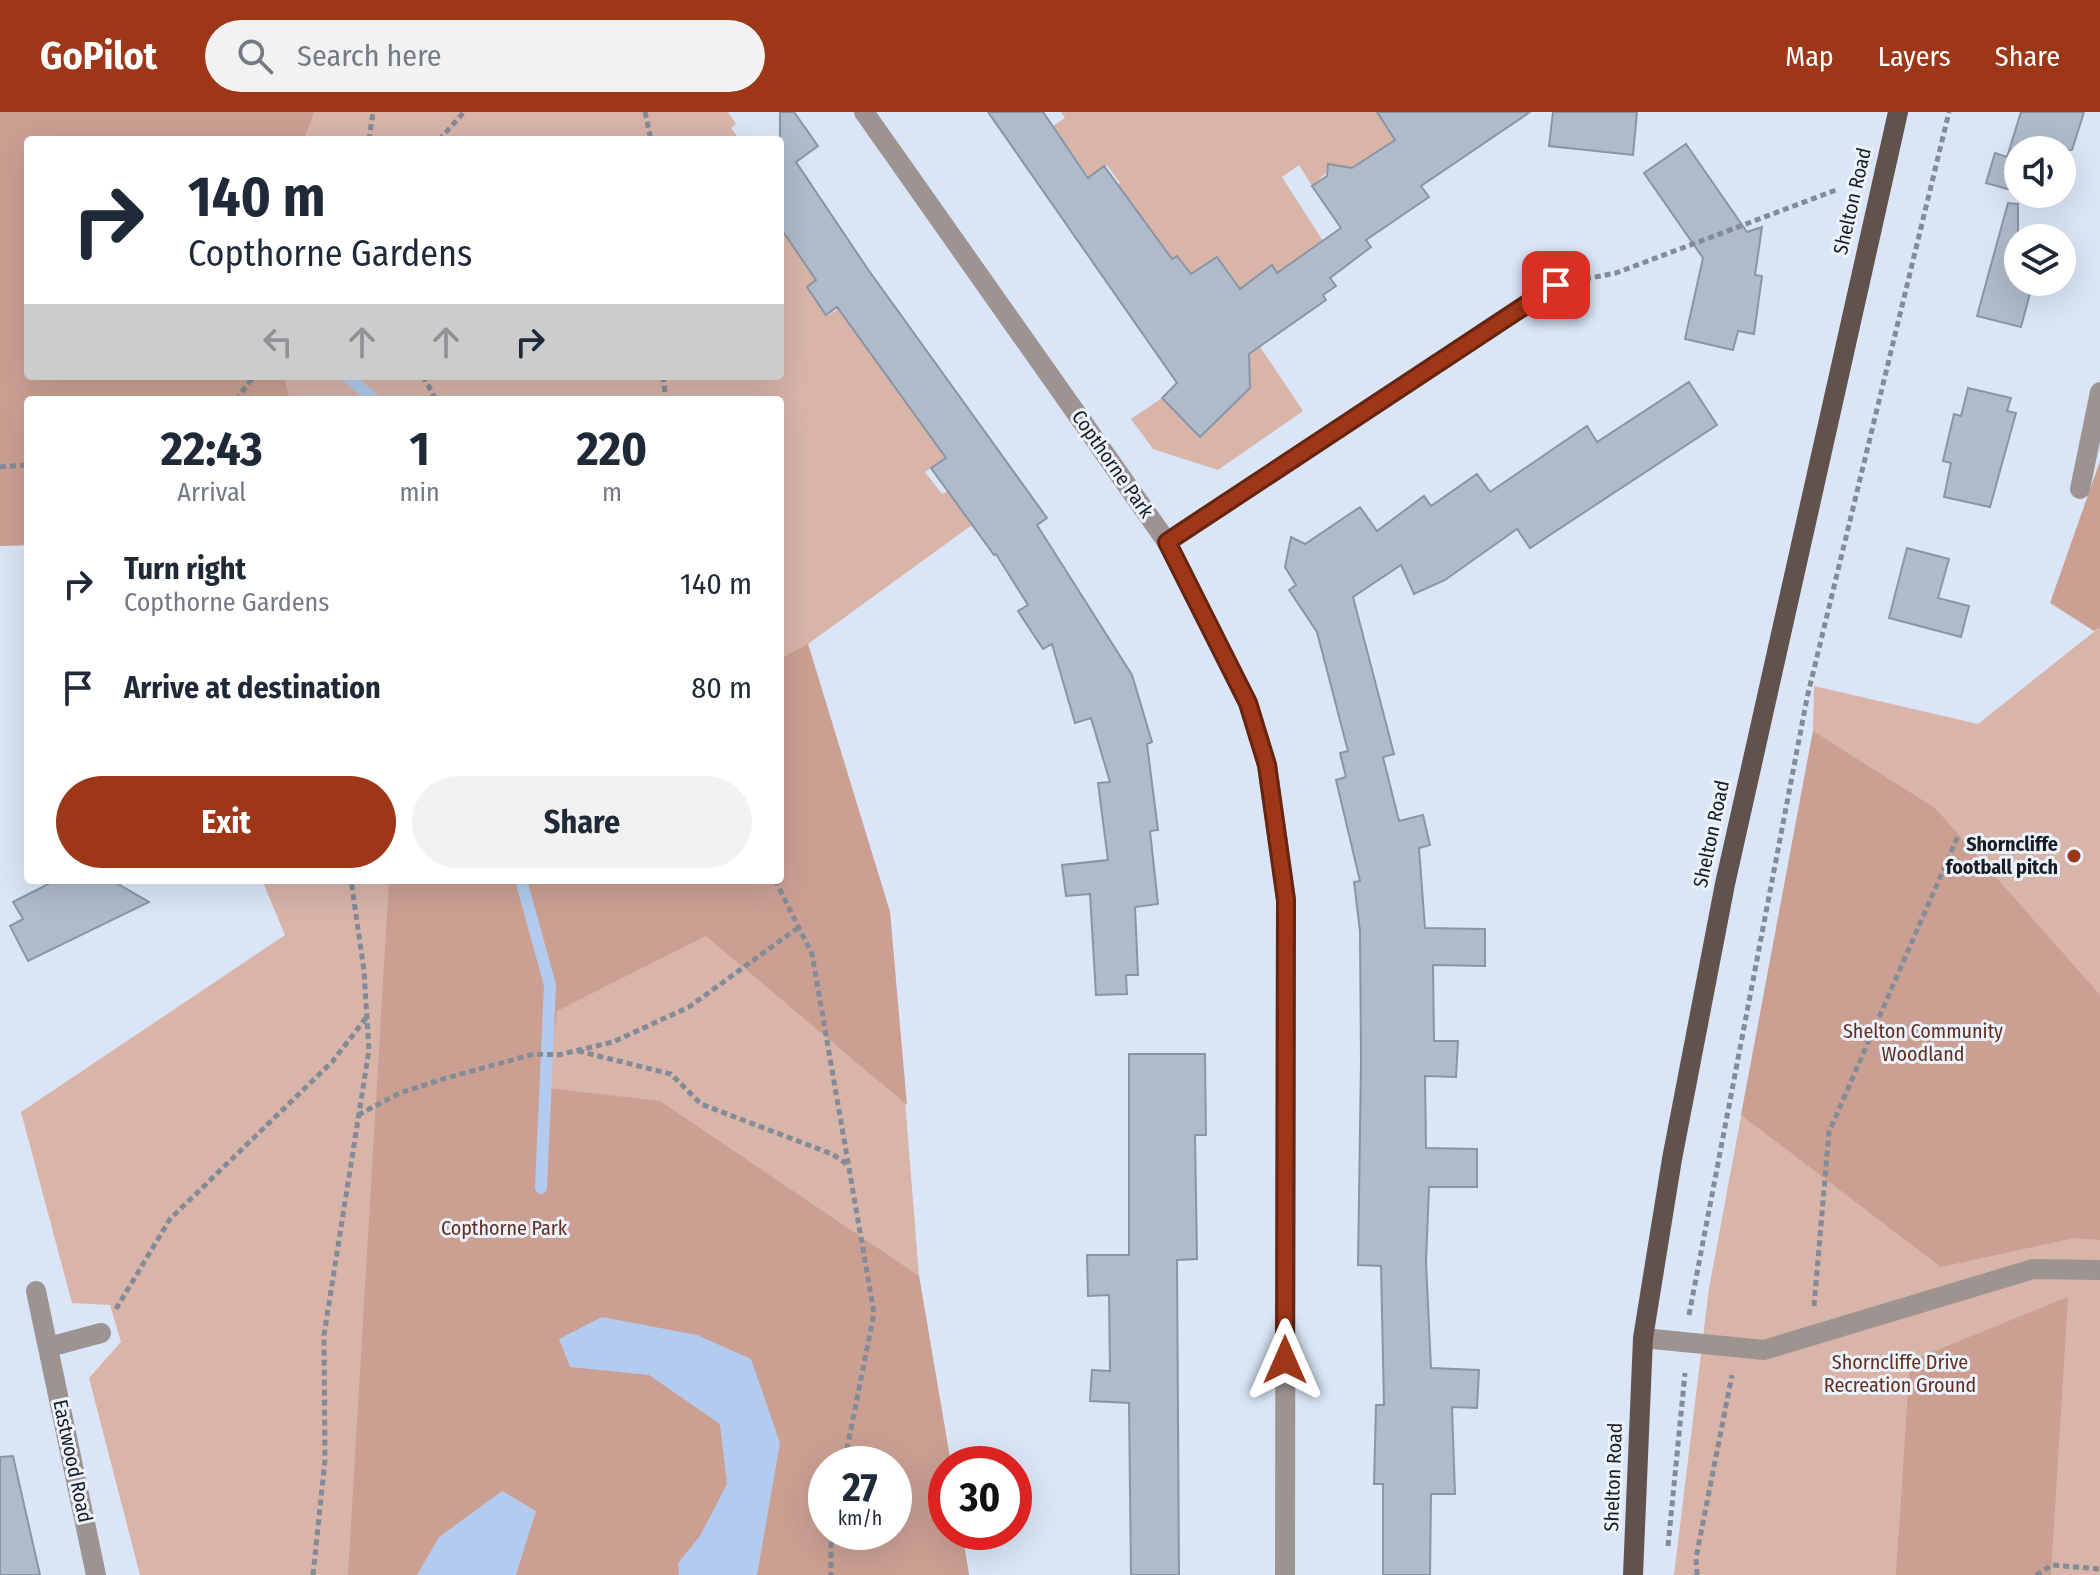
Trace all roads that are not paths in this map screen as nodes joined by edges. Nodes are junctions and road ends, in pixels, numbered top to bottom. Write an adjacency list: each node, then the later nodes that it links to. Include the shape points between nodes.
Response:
1 (864, 112): 6 (street, Copthorne Park)
2 (1898, 112): 10 (main road, Shelton Road, via 1725,884)
3 (1556, 285): 6 (street)
4 (2100, 392): 5 (street)
5 (2080, 489)
6 (1167, 542): 13 (street, Copthorne Park, via 1248,703 1267,765 1286,900)
7 (2100, 1270): 10 (street, via 2033,1269 1764,1350)
8 (36, 1291): 11 (street, Eastwood Road)
9 (101, 1333): 11 (street)
10 (1643, 1338): 14 (main road, Shelton Road)
11 (49, 1347): 12 (street, Eastwood Road)
12 (96, 1575)
13 (1285, 1575)
14 (1633, 1575)

